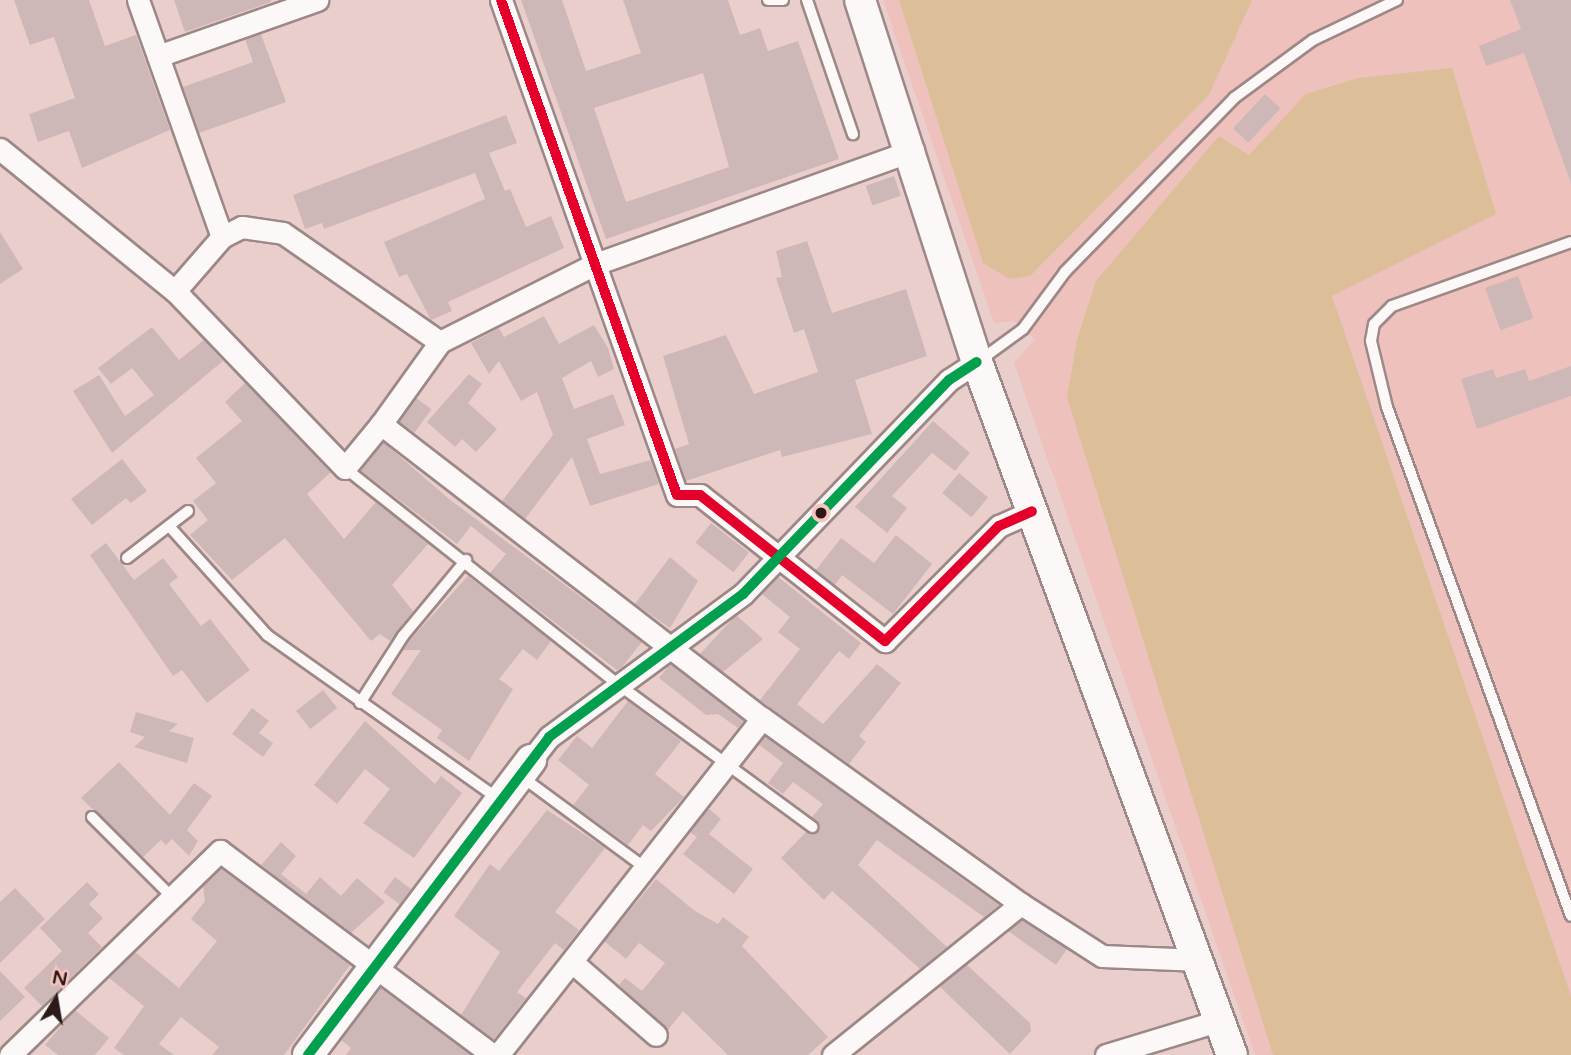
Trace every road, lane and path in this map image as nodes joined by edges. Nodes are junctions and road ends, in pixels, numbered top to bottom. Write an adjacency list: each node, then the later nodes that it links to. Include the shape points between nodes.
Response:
1 (138, 0): 9 (street)
2 (317, 0): 9 (street)
3 (501, 0): 15 (street)
4 (768, 0): 5 (lane)
5 (783, 0)
6 (807, 0): 10 (lane)
7 (860, 0): 12 (street)
8 (1397, 0): 18 (lane, via 1313,40 1234,98 1065,272 1023,329)
9 (158, 56): 13 (street)
10 (853, 134)
11 (0, 149): 16 (street)
12 (913, 150): 15 (street); 18 (street)
13 (222, 237): 16 (street); 17 (street, via 242,227 284,233)
14 (1571, 242): 39 (lane, via 1392,306 1374,324 1371,341 1387,407)
15 (595, 264): 17 (street); 25 (street, via 677,495 700,495)
16 (175, 291): 20 (street)
17 (440, 342): 19 (street)
18 (977, 362): 22 (street); 25 (street, via 950,380)
19 (381, 424): 20 (street); 27 (street)
20 (345, 468): 26 (lane)
21 (188, 511): 23 (lane)
22 (1032, 511): 25 (street, via 999,526 885,641); 40 (street)
23 (169, 526): 24 (lane); 29 (lane, via 267,635)
24 (127, 558)
25 (779, 559): 27 (street, via 732,604)
26 (466, 560): 28 (lane); 29 (lane, via 403,636)
27 (673, 644): 28 (street); 30 (street)
28 (619, 685): 31 (lane); 32 (street, via 549,737)
29 (360, 703): 33 (lane)
30 (762, 718): 31 (street); 38 (street)
31 (725, 763): 35 (lane); 36 (street)
32 (525, 768): 33 (street); 36 (lane)
33 (499, 799): 42 (street)
34 (92, 817): 37 (lane)
35 (812, 827)
36 (647, 869): 41 (street)
37 (171, 896): 42 (street, via 212,856 231,853); 45 (street)
38 (1021, 904): 40 (street, via 1102,956); 48 (street)
39 (1571, 916)
40 (1199, 960): 43 (street)
41 (572, 962): 44 (street); 47 (street)
42 (377, 964): 46 (street); 47 (street)
43 (1221, 1020): 49 (street); 50 (street)
44 (656, 1035)
45 (10, 1055)
46 (308, 1055)
47 (495, 1055)
48 (833, 1055)
49 (1106, 1055)
50 (1232, 1055)

